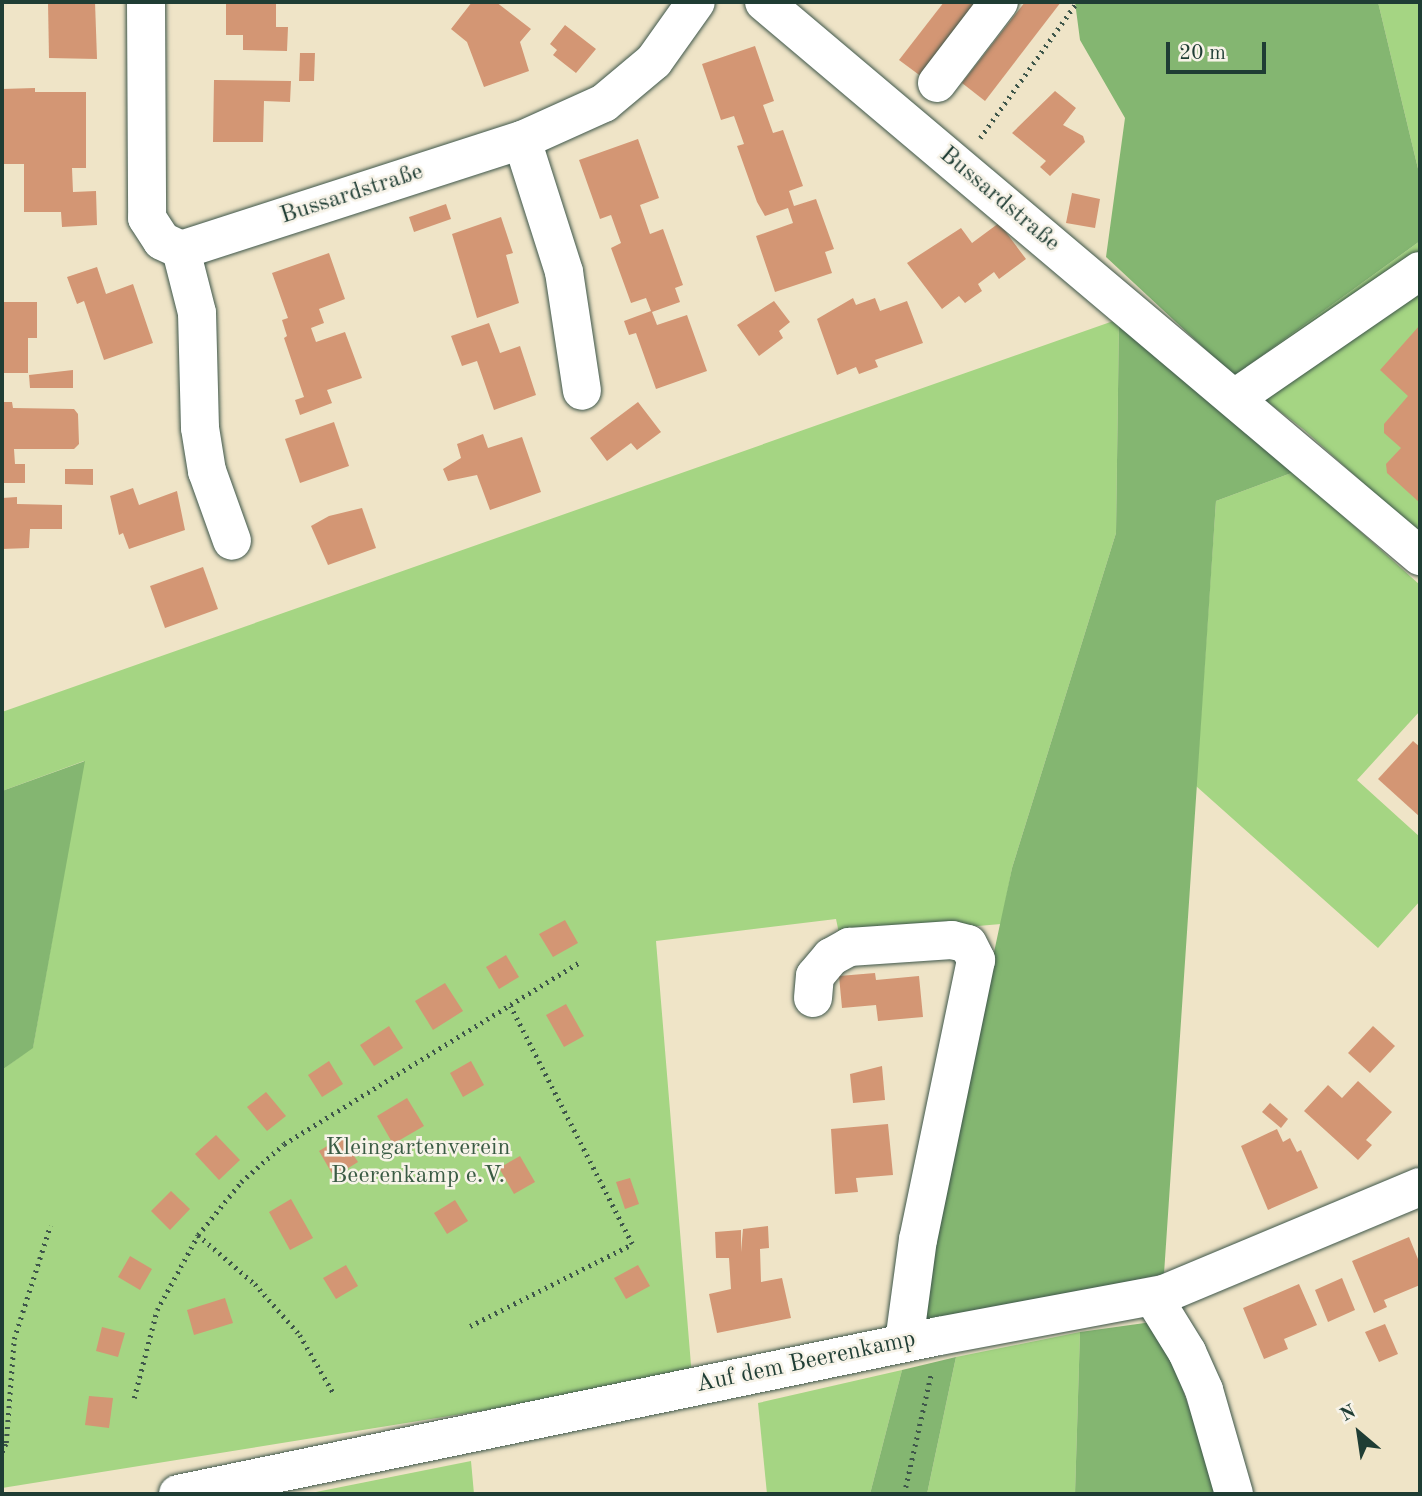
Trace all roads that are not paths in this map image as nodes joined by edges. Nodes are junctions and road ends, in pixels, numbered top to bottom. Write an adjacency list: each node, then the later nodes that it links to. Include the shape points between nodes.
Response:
1 (146, 2): 7 (street, via 147,218 162,241)
2 (696, 2): 6 (street, Bussardstraße, via 654,61 604,103)
3 (764, 2): 10 (street, Bussardstraße)
4 (999, 2): 5 (street)
5 (937, 83)
6 (522, 141): 7 (street, Bussardstraße); 9 (street, via 564,272)
7 (181, 250): 11 (street, via 197,313 200,428 207,471)
8 (1420, 271): 10 (street)
9 (582, 391)
10 (1235, 398): 12 (street, Bussardstraße)
11 (232, 541)
12 (1420, 556)
13 (813, 998): 16 (street, via 815,976 831,957 849,947 952,940 968,944 976,960 918,1239)
14 (1420, 1187): 15 (street, Auf dem Beerenkamp)
15 (1153, 1297): 16 (street, Auf dem Beerenkamp); 18 (street, via 1204,1390)
16 (922, 1339): 17 (street, Auf dem Beerenkamp)
17 (177, 1494)
18 (1234, 1494)

